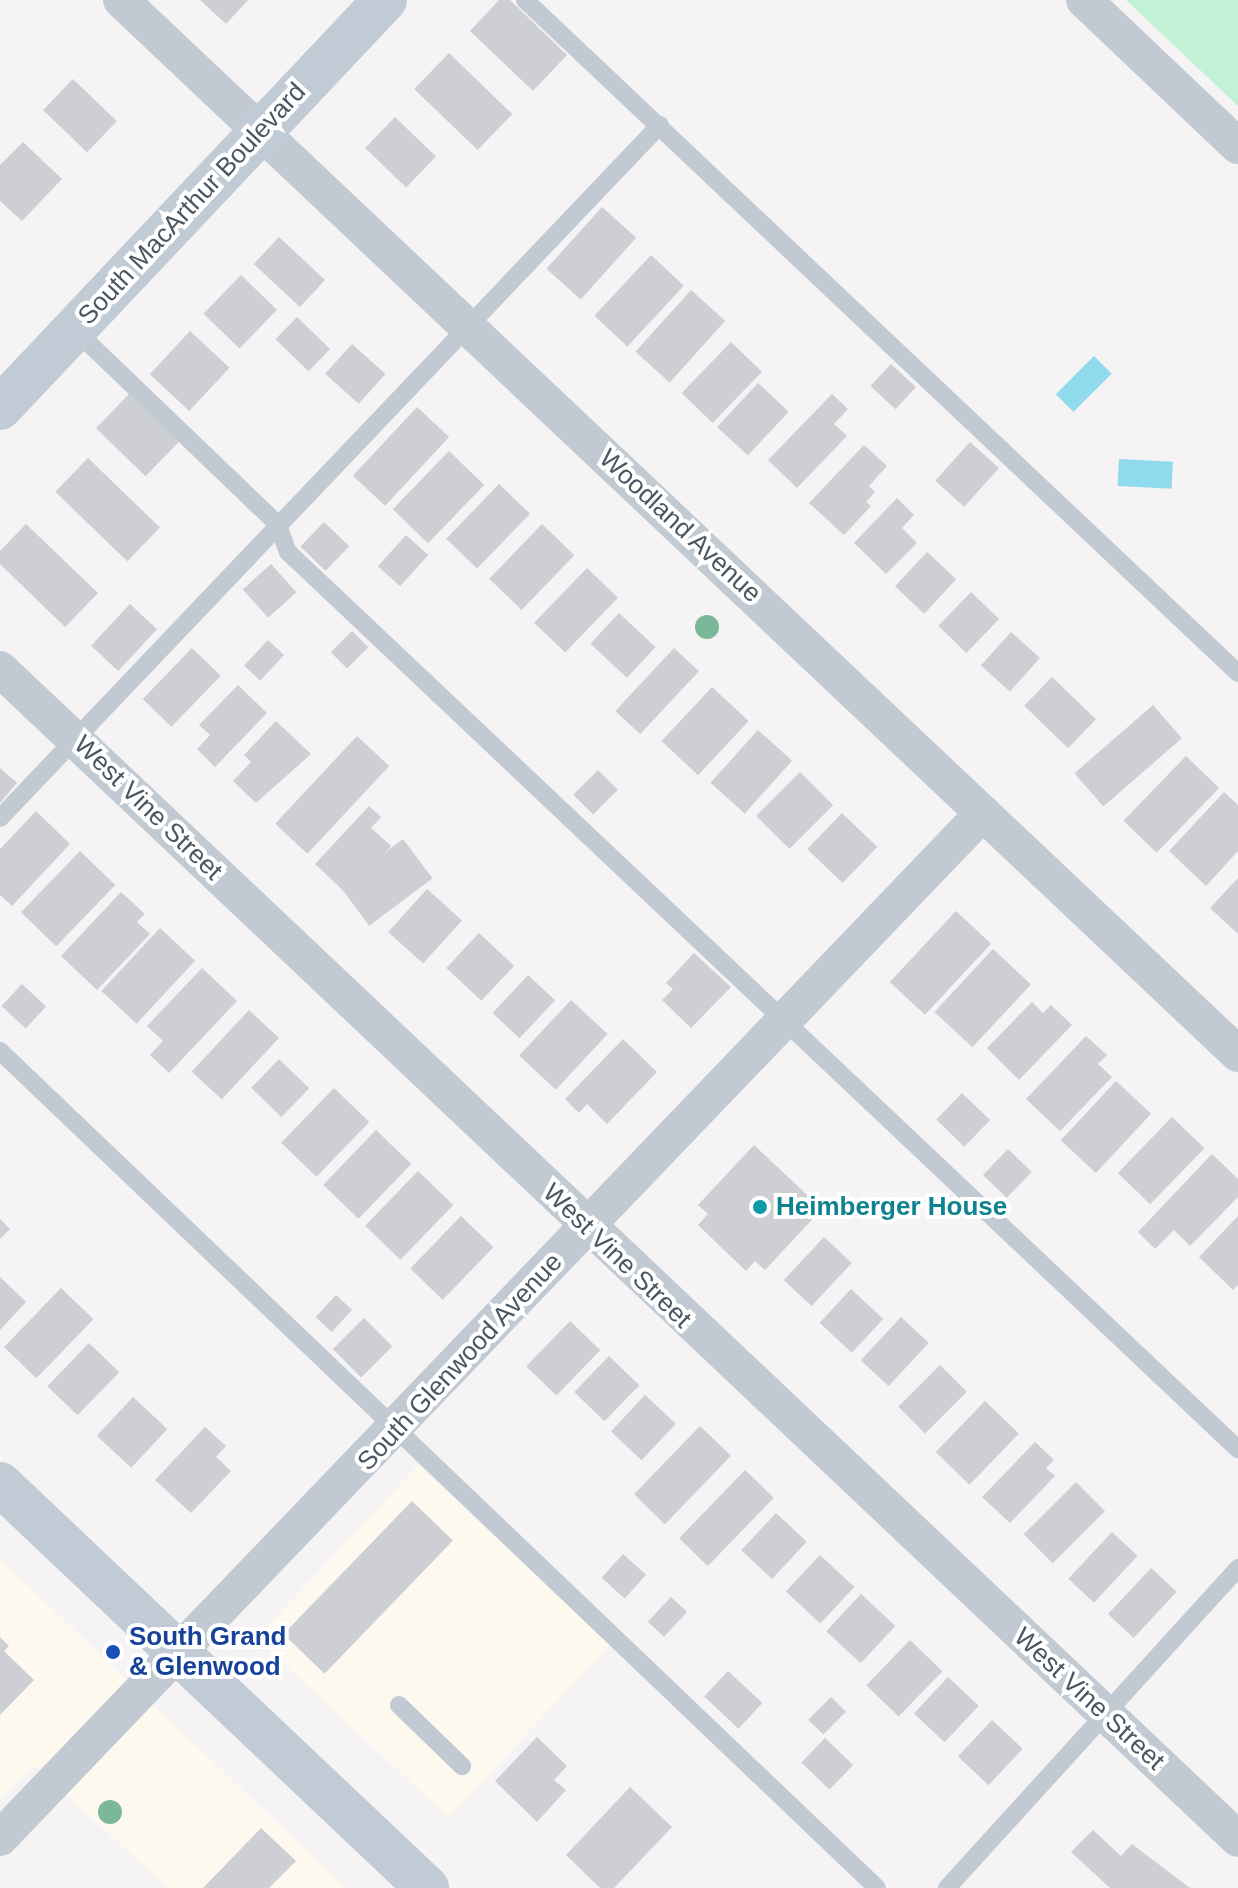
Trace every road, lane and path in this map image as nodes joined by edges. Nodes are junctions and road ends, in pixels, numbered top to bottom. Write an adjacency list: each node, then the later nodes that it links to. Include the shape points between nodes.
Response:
1 (121, 0): 6 (street, Woodland Avenue)
2 (385, 0): 6 (main road, South MacArthur Boulevard)
3 (525, 0): 5 (lane)
4 (1084, 0): 7 (street)
5 (660, 125): 8 (lane); 13 (lane)
6 (260, 130): 8 (street, Woodland Avenue); 9 (main road, South MacArthur Boulevard)
7 (1238, 146)
8 (465, 323): 11 (lane); 15 (street, Woodland Avenue)
9 (75, 330): 10 (main road, South MacArthur Boulevard); 11 (lane)
10 (0, 408)
11 (278, 525): 14 (lane); 17 (lane, via 288,552)
12 (0, 669): 14 (street, West Vine Street)
13 (1238, 673)
14 (77, 740): 16 (lane); 20 (street, West Vine Street)
15 (983, 813): 17 (street, South Glenwood Avenue); 19 (street, Woodland Avenue)
16 (0, 818)
17 (782, 1022): 20 (street, South Glenwood Avenue); 22 (lane)
18 (0, 1051): 21 (lane)
19 (1238, 1054)
20 (587, 1229): 21 (street, South Glenwood Avenue); 27 (street, West Vine Street)
21 (395, 1430): 25 (street, South Glenwood Avenue, via 219,1617); 32 (lane)
22 (1238, 1449)
23 (0, 1484): 25 (main road)
24 (1238, 1568): 27 (lane)
25 (178, 1651): 29 (street, South Glenwood Avenue); 31 (main road)
26 (399, 1705): 28 (lane)
27 (1102, 1711): 30 (street, West Vine Street); 33 (lane)
28 (462, 1766)
29 (0, 1838)
30 (1238, 1839)
31 (427, 1888)
32 (877, 1888)
33 (947, 1888)

